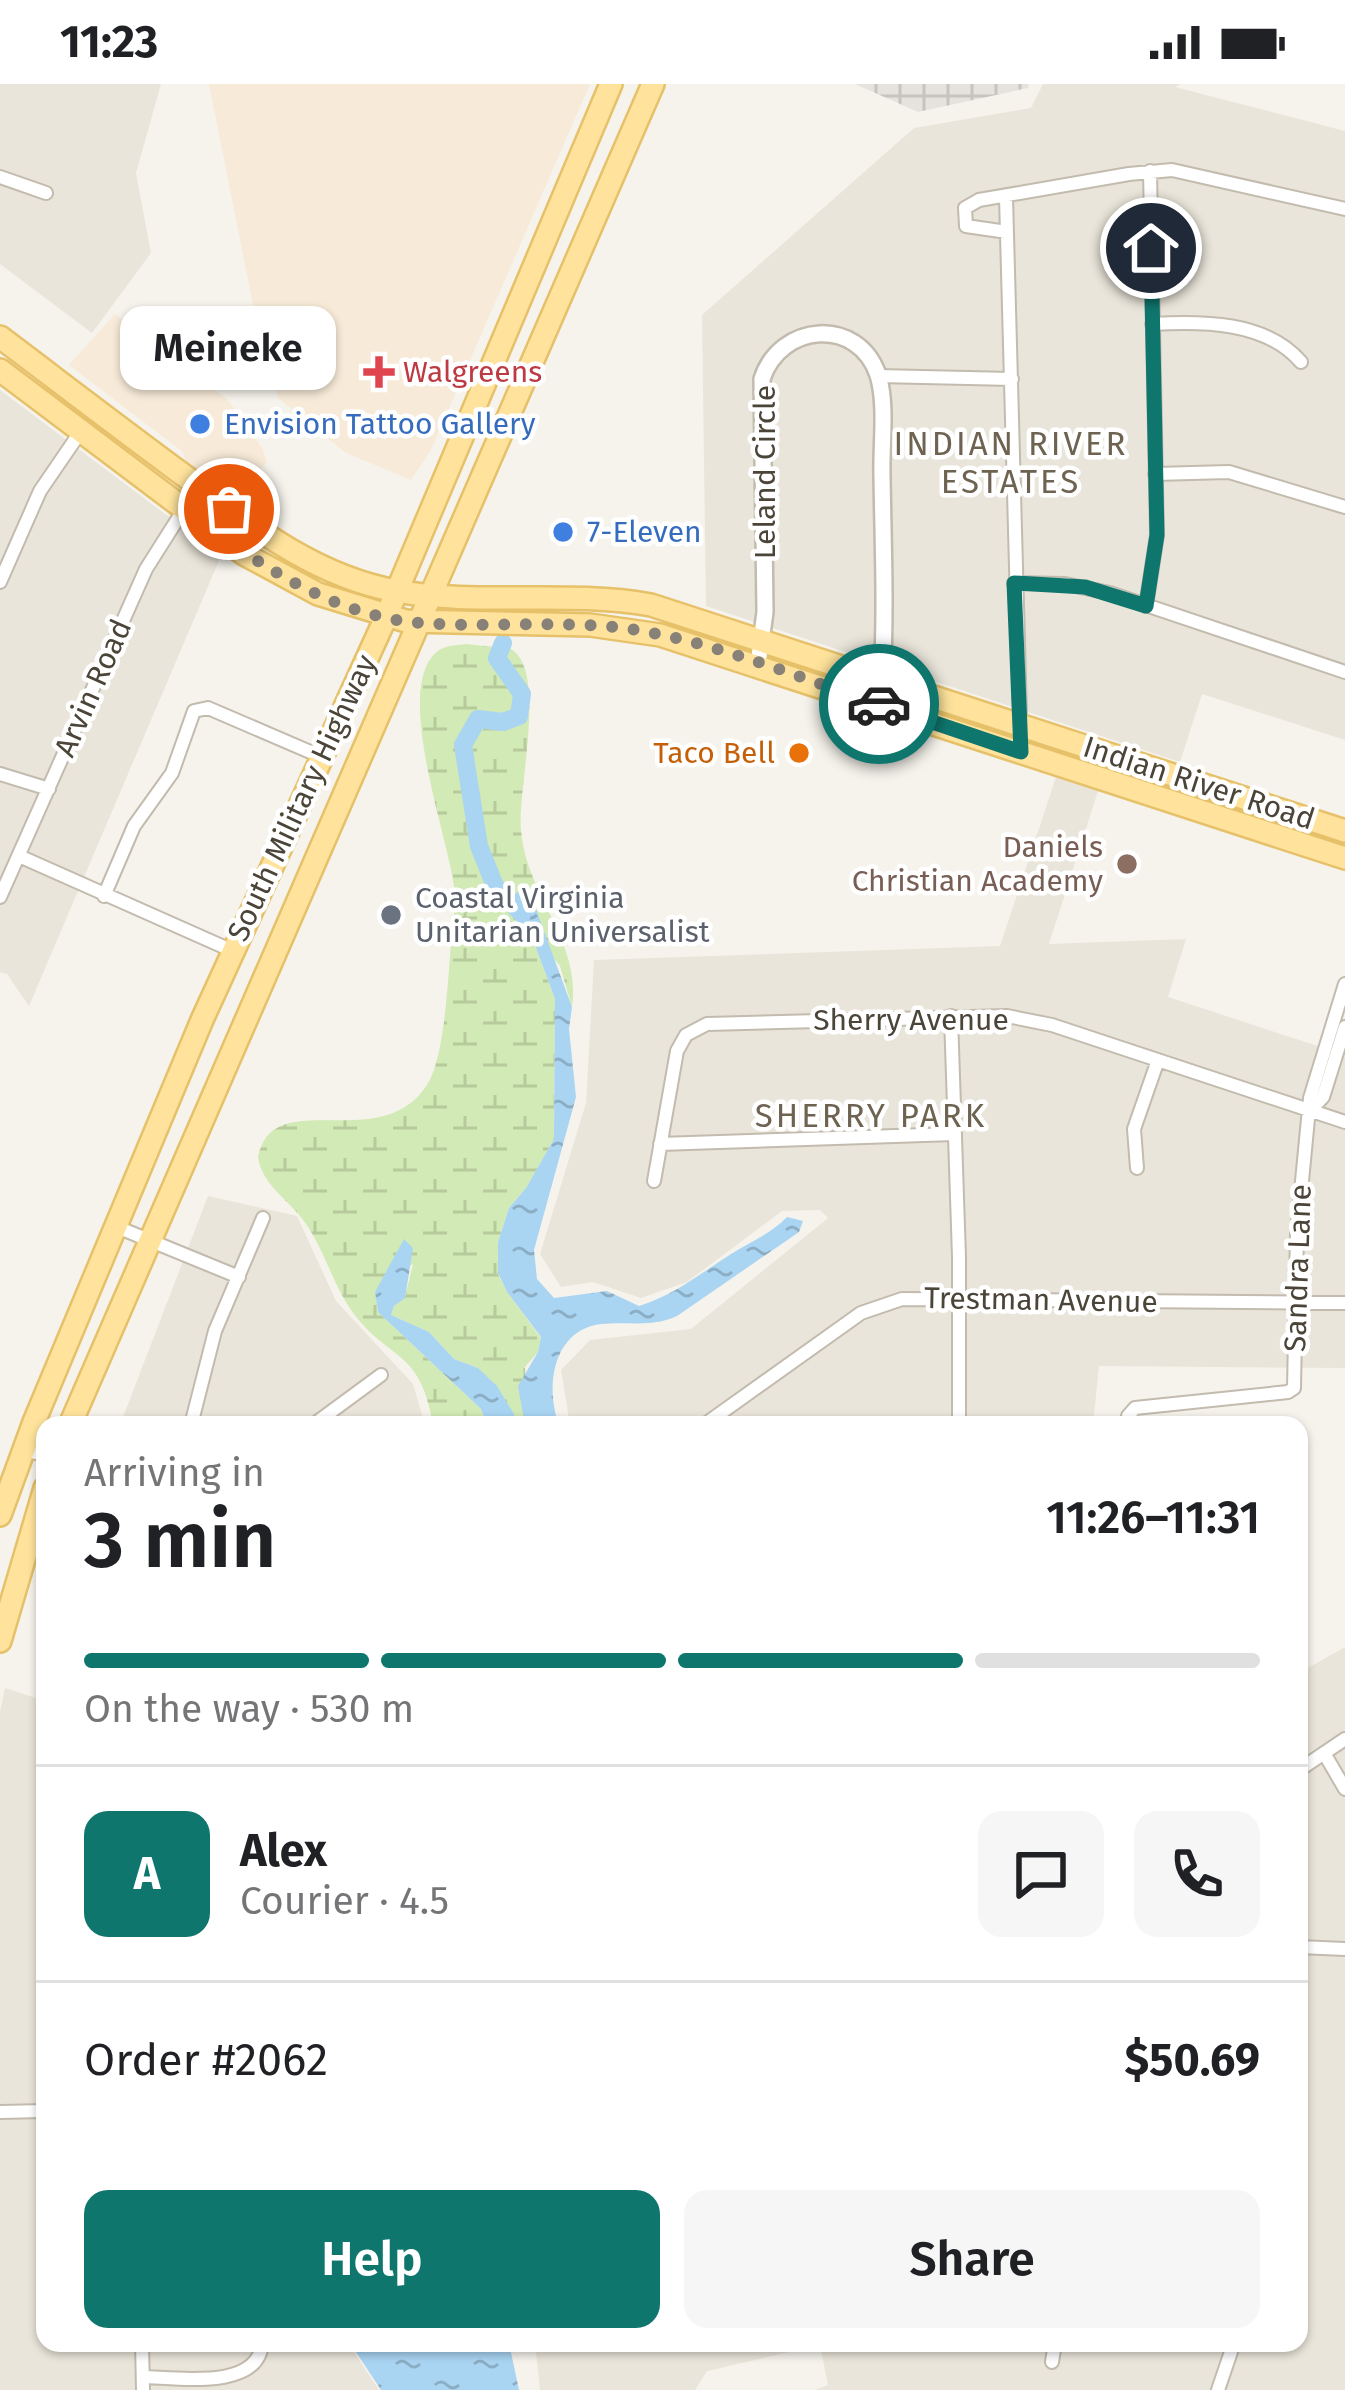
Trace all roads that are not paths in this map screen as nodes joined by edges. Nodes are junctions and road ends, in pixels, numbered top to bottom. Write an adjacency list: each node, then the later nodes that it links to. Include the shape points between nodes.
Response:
1 (611, 84): 22 (main road, South Military Highway)
2 (653, 84): 23 (main road, South Military Highway)
3 (1150, 171): 6 (street); 7 (street, via 1204,175); 9 (street)
4 (0, 177): 5 (street)
5 (46, 193)
6 (1006, 197): 8 (street); 8 (street, via 974,201 963,219 970,228)
7 (1345, 209)
8 (1007, 232): 14 (street)
9 (1152, 324): 11 (street, via 1255,333); 16 (street)
10 (0, 337): 17 (main road, Indian River Road)
11 (1301, 362)
12 (0, 370): 15 (main road, Indian River Road)
13 (878, 376): 14 (street); 27 (street, Leland Circle, via 861,349 823,332 786,344 765,370); 30 (street)
14 (1012, 379): 21 (street)
15 (81, 431): 19 (main road, Indian River Road); 20 (street, via 40,491)
16 (1156, 474): 18 (street, via 1229,472); 24 (street)
17 (201, 489): 19 (street, Arvin Road); 22 (main road, Indian River Road, via 313,563)
18 (1345, 507)
19 (184, 508): 25 (main road, Indian River Road, via 280,576); 35 (street, Arvin Road, via 130,601)
20 (0, 583)
21 (1014, 583): 24 (street, via 1085,587); 31 (street)
22 (397, 591): 23 (main road, Indian River Road); 25 (main road, South Military Highway)
23 (432, 595): 26 (main road, South Military Highway); 27 (main road, Indian River Road, via 622,600)
24 (1146, 606): 29 (street)
25 (386, 616): 26 (main road, Indian River Road); 33 (main road, South Military Highway)
26 (421, 623): 28 (main road, Indian River Road, via 622,628); 54 (main road, South Military Highway)
27 (762, 639): 28 (street, Leland Circle); 30 (main road, Indian River Road)
28 (758, 664): 32 (main road, Indian River Road)
29 (1345, 672)
30 (881, 678): 31 (main road, Indian River Road)
31 (1019, 724): 32 (street); 36 (main road, Indian River Road)
32 (1021, 752): 38 (main road, Indian River Road)
33 (322, 757): 39 (street, via 208,708 194,711 172,773 134,826); 41 (main road, South Military Highway)
34 (0, 774): 35 (street)
35 (49, 789): 37 (street, Arvin Road)
36 (1345, 831)
37 (19, 856): 39 (street); 40 (street, Arvin Road)
38 (1345, 858)
39 (104, 896): 41 (street)
40 (0, 897)
41 (232, 952): 53 (main road, South Military Highway)
42 (1345, 984): 46 (street, Sandra Lane)
43 (950, 1016): 45 (street, Sherry Avenue, via 1032,1020); 48 (street); 49 (street, Sherry Avenue, via 698,1027 677,1051)
44 (1345, 1028): 46 (street, Sandra Lane, via 1323,1097)
45 (1157, 1060): 46 (street, Sherry Avenue); 50 (street, via 1134,1129)
46 (1310, 1111): 47 (street, Sherry Avenue); 57 (street, Sandra Lane)
47 (1345, 1122)
48 (954, 1134): 49 (street); 56 (street)
49 (659, 1144): 51 (street, Sherry Avenue)
50 (1137, 1168)
51 (654, 1181)
52 (263, 1218): 55 (street)
53 (117, 1226): 54 (street); 61 (main road, South Military Highway)
54 (151, 1241): 55 (street); 62 (main road, South Military Highway)
55 (239, 1276): 63 (street)
56 (959, 1297): 57 (street, Trestman Avenue); 66 (street, Trestman Avenue, via 902,1299 861,1313); 67 (street)
57 (1296, 1303): 58 (street, Trestman Avenue); 68 (street, Sandra Lane, via 1292,1391 1135,1408)
58 (1345, 1303)
59 (381, 1375): 60 (street)
60 (335, 1410): 64 (street); 65 (street)
61 (48, 1416)
62 (74, 1416)
63 (192, 1416)
64 (326, 1416)
65 (339, 1416)
66 (717, 1416)
67 (958, 1416)
68 (1128, 1416)
69 (34, 1453): 70 (main road, South Military Highway)
70 (0, 1515)
71 (36, 1519): 72 (main road)
72 (0, 1641)
73 (1345, 1739): 74 (street)
74 (1324, 1753): 75 (street); 76 (street)
75 (1308, 1764)
76 (1345, 1789)
77 (1308, 1947): 78 (street)
78 (1345, 1948)
79 (36, 2111): 80 (street)
80 (0, 2112)
81 (142, 2352): 86 (street)
82 (259, 2352): 86 (street, via 241,2377)
83 (1053, 2352): 85 (street)
84 (1231, 2352): 87 (street)
85 (1052, 2362)
86 (143, 2383)
87 (1218, 2390)

